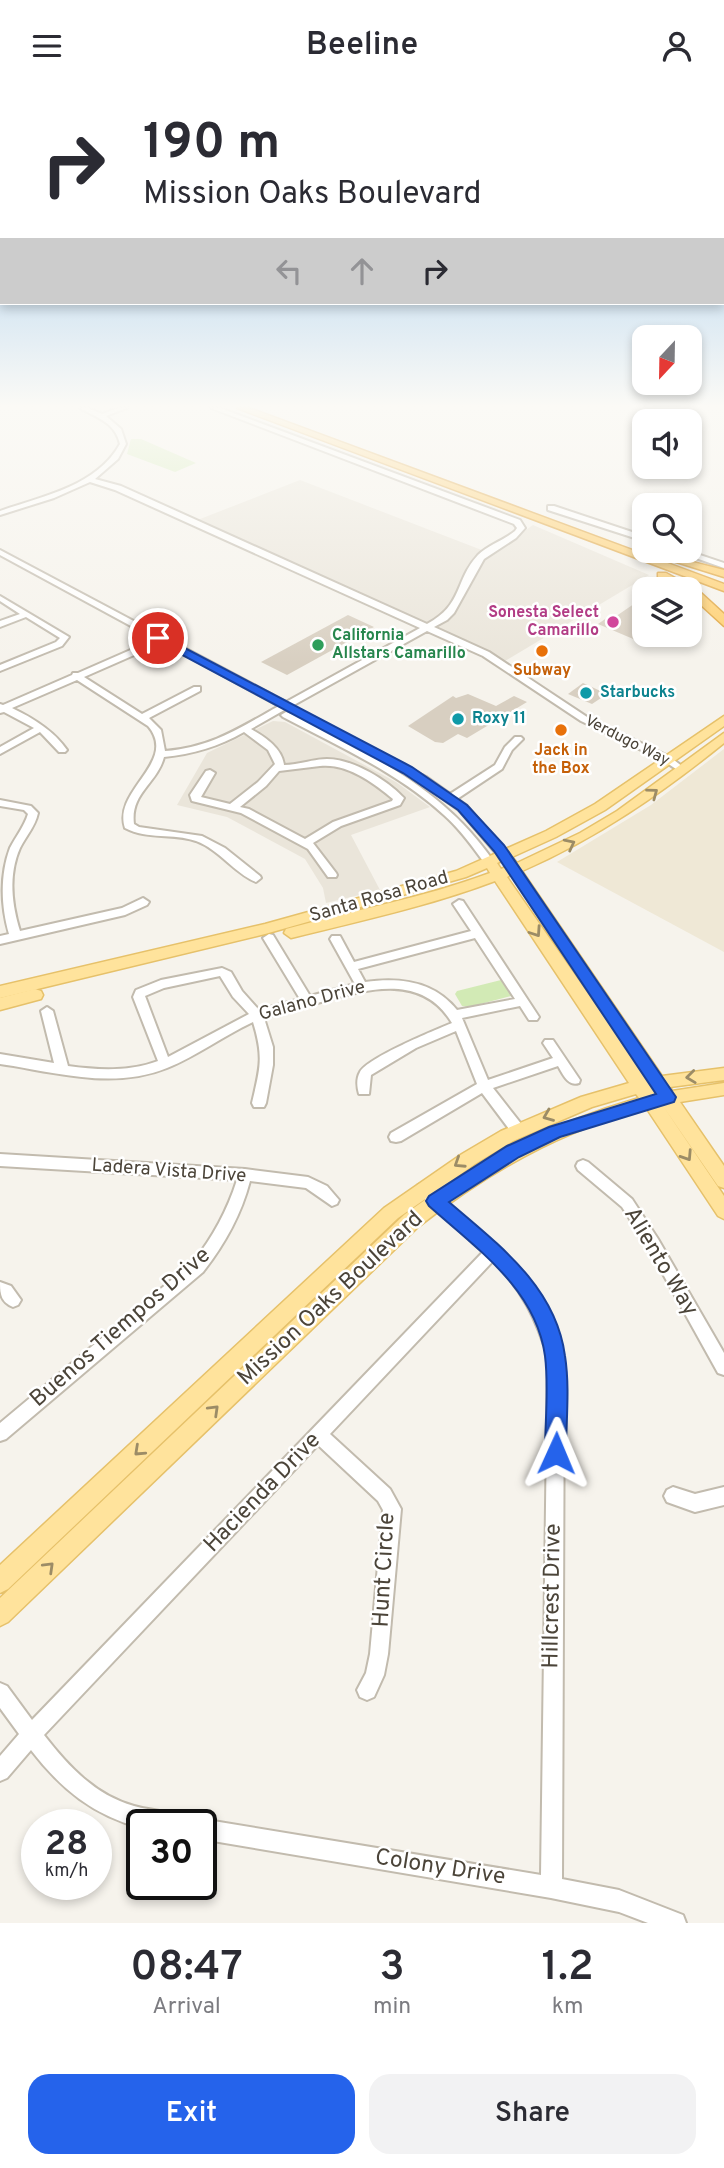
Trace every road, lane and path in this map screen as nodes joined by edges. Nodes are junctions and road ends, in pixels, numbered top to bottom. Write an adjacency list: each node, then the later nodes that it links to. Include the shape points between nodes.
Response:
1 (51, 493): 7 (street)
2 (130, 493): 22 (street, Verdugo Way)
3 (438, 493): 22 (street, via 521,525 518,532 484,554 471,570 456,607)
4 (472, 493): 8 (highway)
5 (495, 493): 10 (highway)
6 (551, 507): 9 (street)
7 (0, 513)
8 (538, 518): 17 (highway); 20 (highway, via 688,588 707,601)
9 (632, 542)
10 (632, 543)
11 (0, 551): 23 (street)
12 (702, 558): 15 (street)
13 (0, 559): 23 (street)
14 (687, 563): 16 (highway)
15 (724, 566)
16 (724, 576)
17 (724, 588)
18 (0, 599): 19 (street)
19 (27, 614): 21 (street); 24 (street, via 64,635 64,640)
20 (724, 622)
21 (0, 624)
22 (426, 629): 28 (street); 39 (street, Verdugo Way, via 498,667 579,726)
23 (153, 640): 25 (street); 27 (street); 28 (street)
24 (0, 668)
25 (76, 675): 27 (street); 29 (street)
26 (197, 689): 29 (street)
27 (1, 706): 31 (street)
28 (283, 708): 32 (street); 38 (street); 44 (street, via 417,775)
29 (142, 717): 37 (street, via 155,727)
30 (724, 720): 39 (main road, Santa Rosa Road)
31 (40, 728): 35 (street); 36 (street)
32 (245, 729): 37 (street, via 205,748); 41 (street, via 277,756)
33 (724, 737): 42 (main road, Santa Rosa Road)
34 (518, 739): 44 (street, via 499,767)
35 (62, 750)
36 (0, 751)
37 (160, 754): 50 (street, via 155,769 130,800 129,826 181,833 219,846)
38 (363, 757): 40 (street); 48 (street, via 442,806)
39 (664, 762): 42 (street, Verdugo Way); 48 (main road, Santa Rosa Road, via 600,807)
40 (346, 767): 41 (street, via 327,762); 47 (street, via 399,800 337,824)
41 (278, 768): 46 (street)
42 (682, 770): 48 (main road, Santa Rosa Road, one-way to 42, via 564,847 611,821)
43 (210, 773): 46 (street, via 195,797)
44 (451, 798): 48 (street, via 478,823)
45 (0, 803): 54 (street, via 33,813 13,855 8,880 7,907)
46 (233, 807): 47 (street)
47 (305, 843): 49 (street)
48 (501, 865): 55 (main road, Santa Rosa Road, via 431,898); 60 (main road, Santa Rosa Road, via 265,929); 78 (main road)
49 (332, 875)
50 (256, 878)
51 (143, 902): 54 (street, via 125,911)
52 (459, 904): 53 (street)
53 (478, 933): 58 (street); 62 (street)
54 (16, 937): 57 (street)
55 (270, 938): 61 (street); 63 (main road, Santa Rosa Road)
56 (336, 939): 58 (street)
57 (0, 940)
58 (351, 967): 59 (street)
59 (362, 987): 61 (street, Galano Drive); 67 (street, Galano Drive, via 415,987 437,997)
60 (0, 992)
61 (307, 1001): 65 (street, Galano Drive)
62 (524, 1001): 66 (street); 67 (street)
63 (0, 1004)
64 (47, 1011): 72 (street)
65 (257, 1015): 71 (street, Galano Drive); 71 (street, via 222,972 145,989 139,997); 79 (street, via 268,1053)
66 (533, 1017)
67 (457, 1020): 75 (street, Galano Drive); 77 (street, via 366,1072)
68 (549, 1043): 70 (street)
69 (0, 1059): 72 (street, Galano Drive)
70 (559, 1061): 74 (street); 75 (street)
71 (165, 1064): 72 (street, Galano Drive, via 134,1073)
72 (62, 1069)
73 (724, 1074): 78 (main road, Mission Oaks Boulevard, one-way to 78)
74 (574, 1080)
75 (484, 1086): 80 (street, Galano Drive); 81 (street)
76 (724, 1089): 78 (main road, Mission Oaks Boulevard)
77 (364, 1090)
78 (654, 1092): 80 (main road, Mission Oaks Boulevard, one-way to 80, via 579,1105); 85 (main road); 86 (main road, Mission Oaks Boulevard, via 513,1151); 88 (main road, one-way to 88)
79 (258, 1103)
80 (517, 1129): 86 (main road, Mission Oaks Boulevard, one-way to 86, via 455,1166)
81 (396, 1136)
82 (0, 1160): 84 (street, Ladera Vista Drive)
83 (583, 1166): 92 (street, Aliento Way, via 627,1203)
84 (245, 1175): 87 (street, Ladera Vista Drive, via 308,1183); 93 (street, Buenos Tiempos Drive, via 228,1226 198,1267)
85 (724, 1181)
86 (429, 1195): 89 (street, Hillcrest Drive); 97 (main road, Mission Oaks Boulevard, one-way to 97, via 391,1213); 98 (main road, Mission Oaks Boulevard, one-way to 86, via 411,1221)
87 (332, 1199)
88 (724, 1211)
89 (493, 1251): 94 (street, Hacienda Drive); 105 (street, Hillcrest Drive, via 540,1307 557,1372)
90 (0, 1289): 91 (street)
91 (13, 1300)
92 (724, 1368)
93 (0, 1433)
94 (319, 1435): 99 (street, Hunt Circle, via 384,1495 392,1509 379,1654); 101 (street, Hacienda Drive)
95 (673, 1496): 96 (street, via 695,1503)
96 (724, 1496)
97 (0, 1581)
98 (0, 1614)
99 (367, 1690)
100 (0, 1693): 101 (street)
101 (33, 1734): 102 (street, Hacienda Drive); 103 (street, via 85,1794)
102 (0, 1771)
103 (126, 1814)
104 (217, 1832): 105 (street, Colony Drive)
105 (551, 1887): 106 (street, Colony Drive, via 620,1901)
106 (675, 1923)

